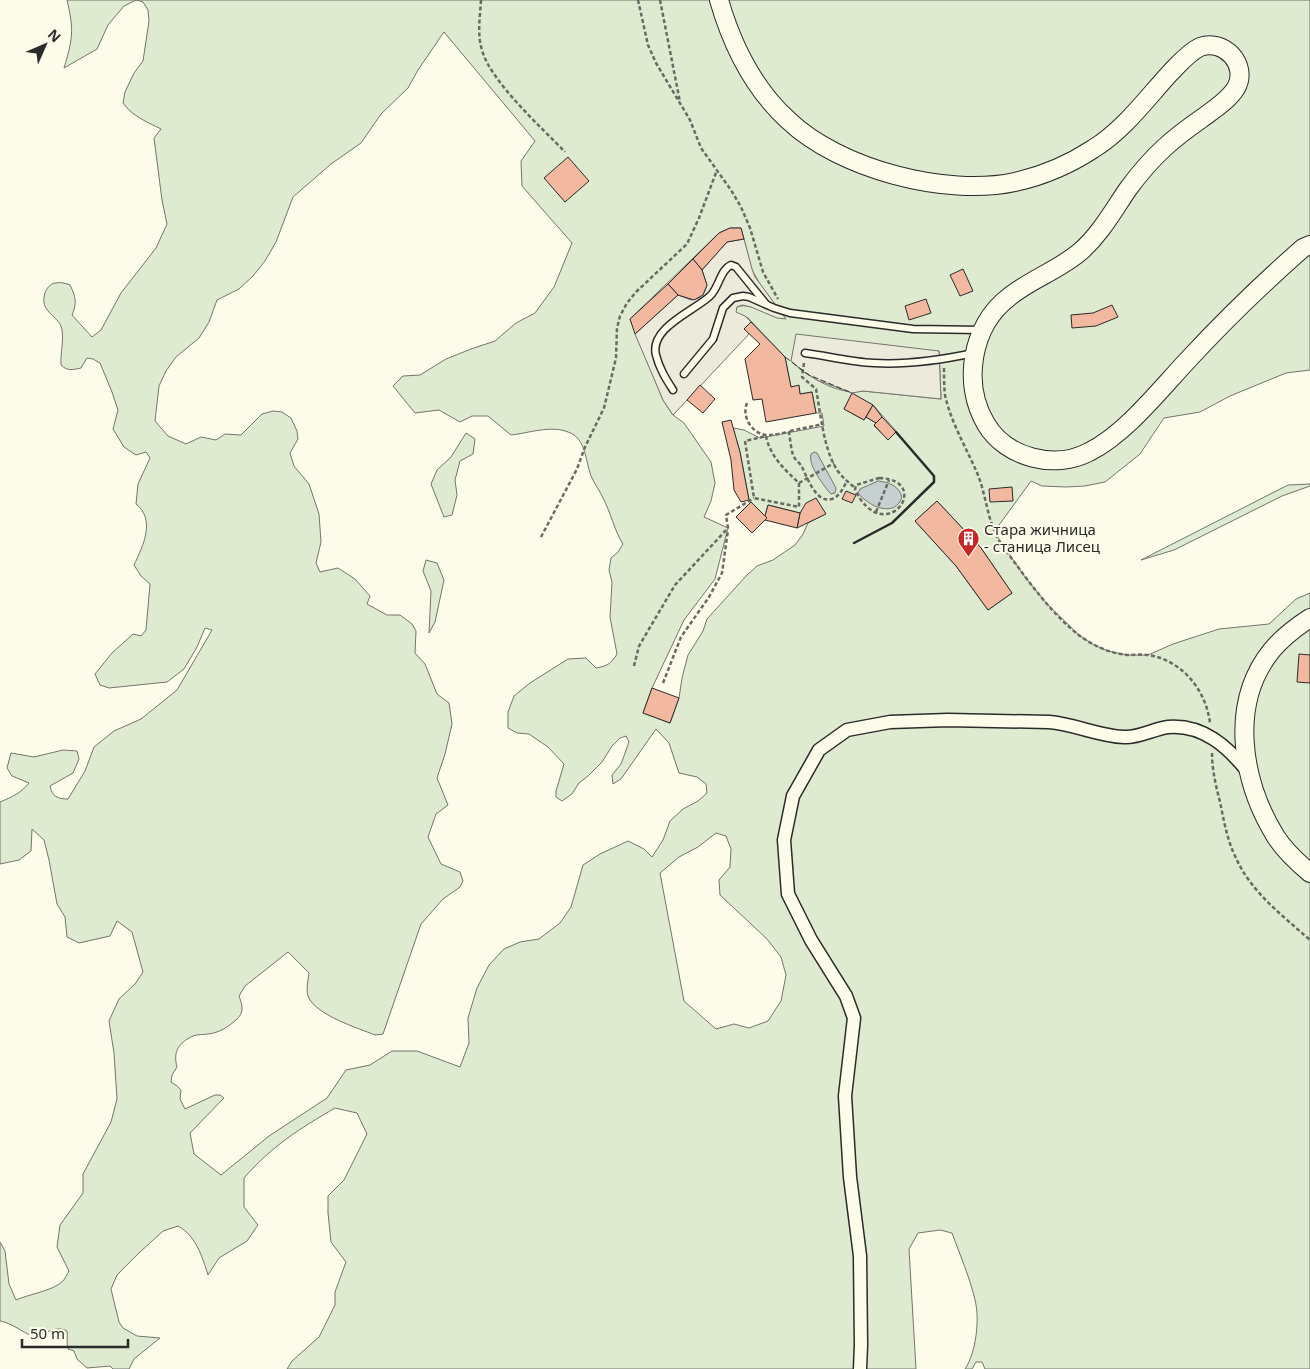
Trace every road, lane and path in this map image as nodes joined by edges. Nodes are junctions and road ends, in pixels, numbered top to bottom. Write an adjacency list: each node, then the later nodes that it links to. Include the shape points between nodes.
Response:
1 (481, 0): 6 (path, via 479,35 482,52 510,95)
2 (638, 0): 5 (path, via 648,45)
3 (660, 0): 5 (path)
4 (719, 0): 11 (main road, via 743,62 767,96 797,128 828,148 865,165 955,186 1015,182 1059,167 1091,151 1112,135 1174,68 1200,47 1218,46 1231,54 1240,74 1230,95 1151,161 1087,246 1064,264 1010,296 993,312)
5 (680, 104): 7 (path, via 701,148)
6 (565, 152)
7 (717, 170): 10 (path, via 741,207 769,285); 30 (path, via 686,244 636,292 624,310 617,328 616,358 604,408)
8 (1310, 244): 12 (main road, via 1224,322 1143,408 1106,442 1078,458 1037,458 1014,450 997,438 985,422 977,401 973,370)
9 (767, 305): 10 (lane); 15 (lane, via 743,296 728,301 712,339); 16 (lane, via 736,267 726,268 710,296 671,323 656,344 658,362)
10 (790, 313): 11 (lane, via 913,329)
11 (982, 330): 12 (main road)
12 (975, 352): 14 (lane)
13 (805, 353): 14 (lane, via 872,363); 18 (path, via 802,377 816,389)
14 (943, 359): 34 (path, via 945,394 951,414 978,476 994,532 1004,548 1047,604 1079,635 1108,651 1148,655 1182,670 1202,695)
15 (684, 374)
16 (673, 390)
17 (747, 403): 20 (path, via 746,420 754,430)
18 (822, 424): 19 (path); 21 (path)
19 (789, 432): 20 (path); 22 (path, via 794,458)
20 (766, 436): 25 (path, via 774,456); 27 (path, via 745,441)
21 (834, 462): 22 (path); 24 (path)
22 (806, 478): 24 (path, via 816,492 829,500 839,495); 25 (path)
23 (889, 480): 26 (path, via 867,480); 28 (path); 28 (path, via 903,490 904,500 890,514)
24 (847, 481): 26 (path)
25 (799, 483): 27 (path, via 799,507)
26 (854, 487): 28 (path, via 862,502)
27 (754, 498): 29 (path, via 726,515)
28 (876, 512)
29 (728, 528): 32 (path, via 675,585 639,646); 33 (path, via 722,573 681,637)
30 (541, 537)
31 (1310, 618): 35 (main road, via 1271,651 1257,676 1248,700 1244,725)
32 (634, 666)
33 (662, 683)
34 (1212, 737): 35 (street); 37 (path, via 1212,768 1227,836 1236,858 1261,895); 38 (street, via 1169,727 1123,737 1049,722 890,722 847,730 819,750 793,796 784,840 788,894 811,940 846,996 854,1018 845,1096 850,1177 860,1256)
35 (1249, 773): 36 (main road, via 1265,817 1277,838 1293,859)
36 (1310, 873)
37 (1310, 940)
38 (860, 1369)

